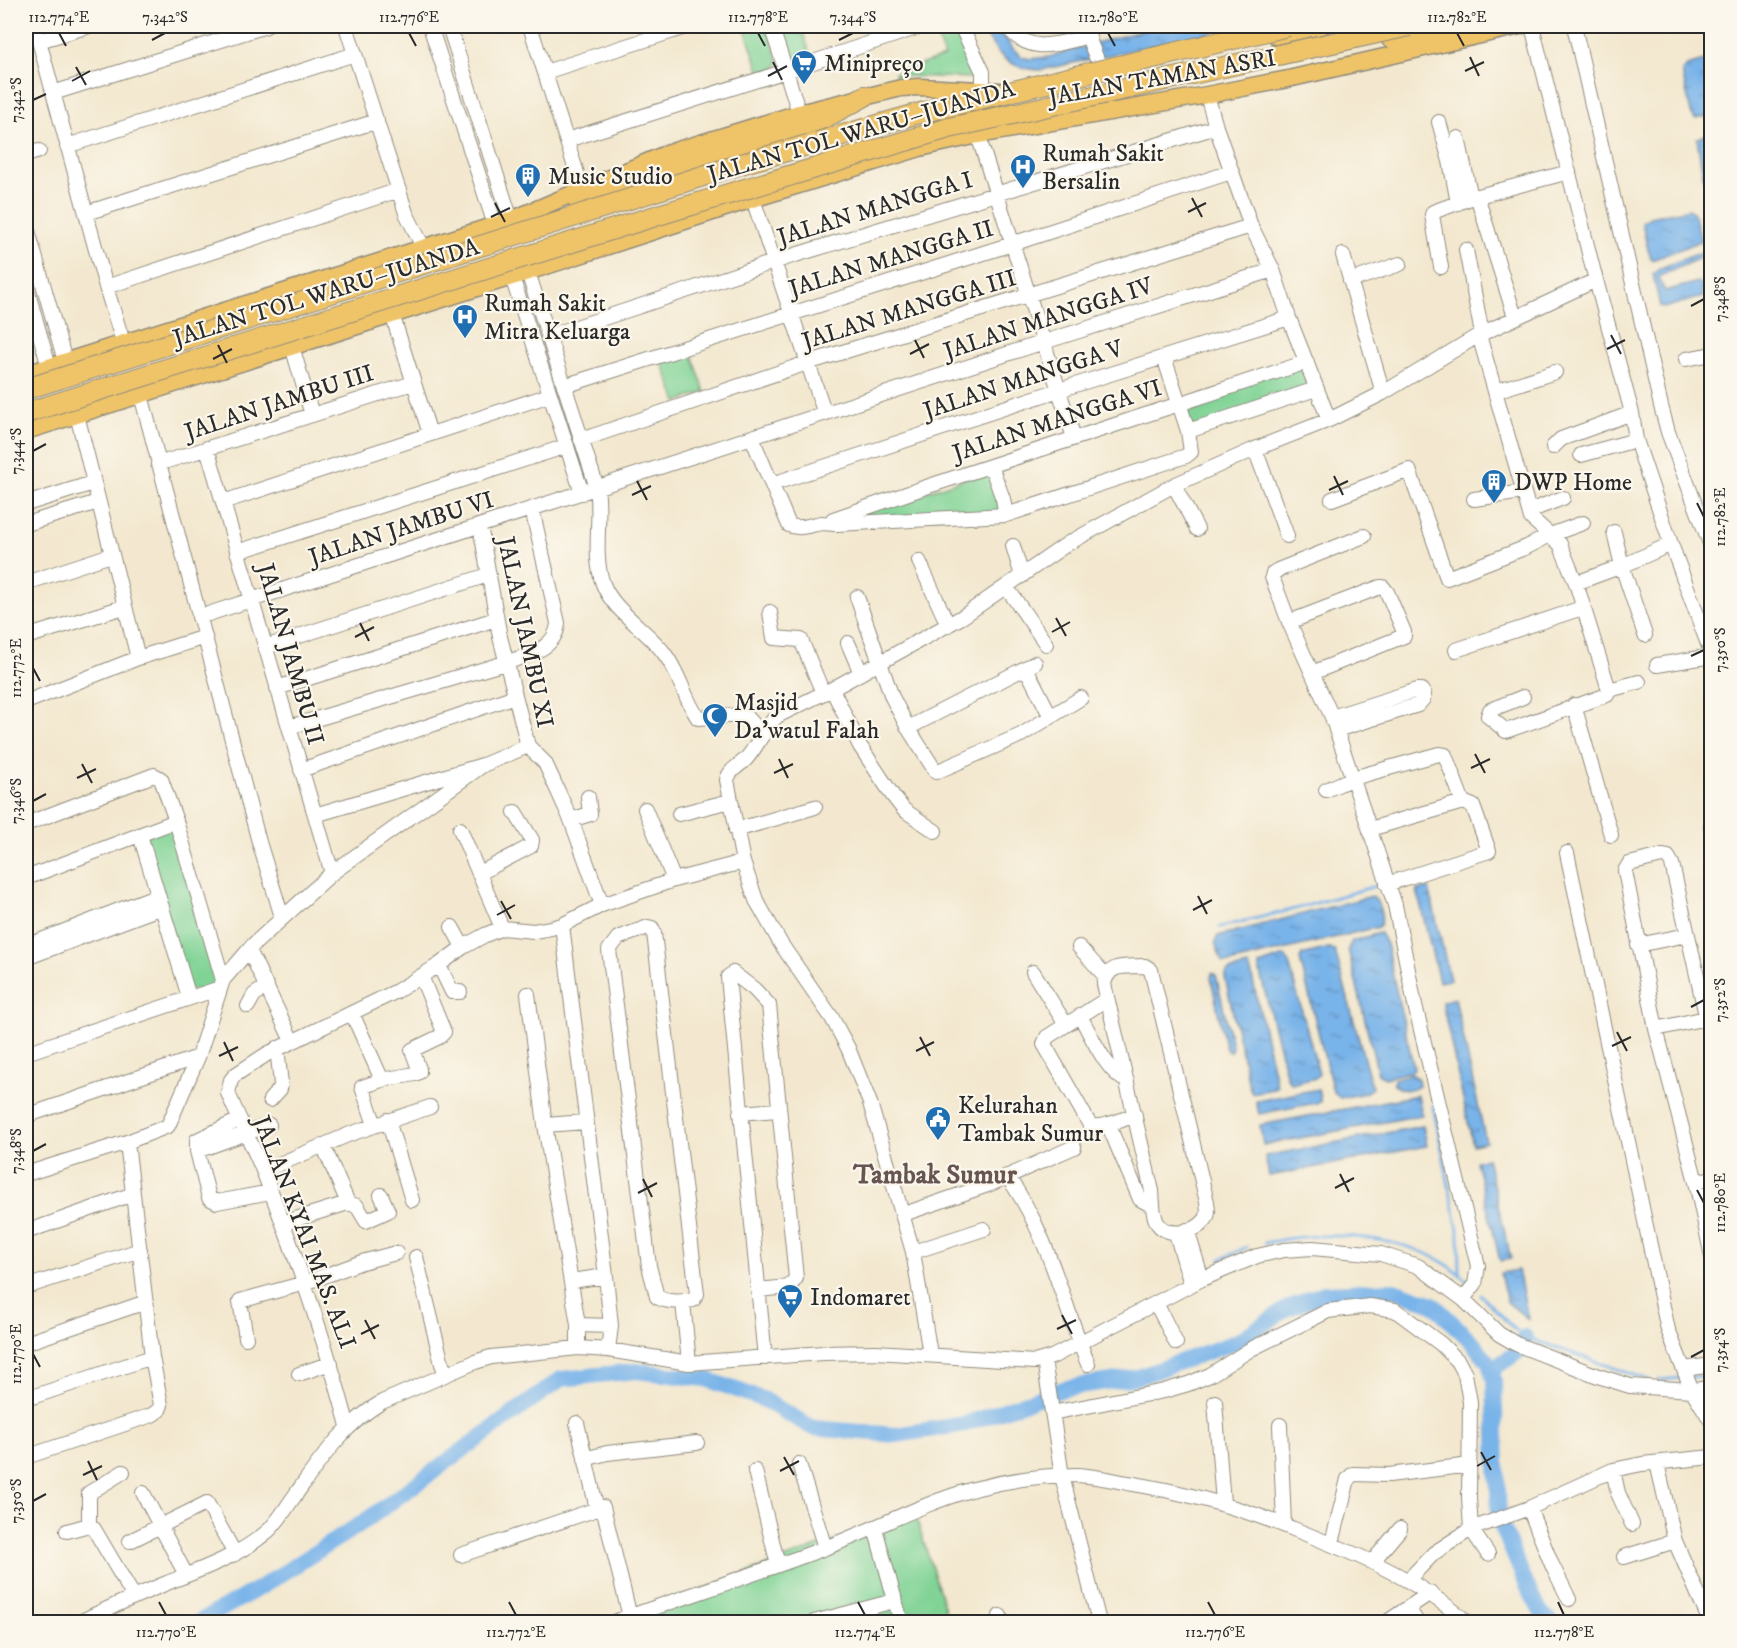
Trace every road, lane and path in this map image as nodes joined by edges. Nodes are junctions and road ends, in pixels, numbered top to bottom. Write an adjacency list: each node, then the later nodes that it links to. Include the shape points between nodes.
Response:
1 (35, 26): 21 (street)
2 (89, 26): 21 (street)
3 (266, 26): 30 (street)
4 (346, 26): 23 (street)
5 (430, 26): 51 (street)
6 (449, 26): 52 (street)
7 (530, 26): 25 (street)
8 (689, 26): 25 (street)
9 (771, 26): 24 (street)
10 (922, 26): 24 (street)
11 (961, 26): 28 (street, via 982,72)
12 (1007, 26): 20 (street, via 1017,37 1034,45 1056,44)
13 (1288, 26): 52 (highway, JALAN TOL WARU–JUANDA, bridge, via 907,116)
14 (1322, 26): 26 (main road)
15 (1409, 26): 22 (highway, JALAN TOL WARU–JUANDA, bridge)
16 (1456, 26): 22 (highway, bridge, via 1356,44)
17 (1519, 26): 31 (main road, JALAN TAMAN ASRI)
18 (1532, 26): 43 (street)
19 (1574, 26): 143 (street, via 1658,395)
20 (1088, 34): 26 (street)
21 (39, 41): 30 (street)
22 (1333, 43): 97 (highway, JALAN TOL WARU–JUANDA, bridge, via 943,130 654,216)
23 (355, 54): 34 (street); 41 (street)
24 (786, 71): 33 (street); 40 (street)
25 (545, 72): 40 (street)
26 (1104, 77): 29 (main road)
27 (957, 88): 28 (main road); 32 (main road, via 914,87); 38 (main road)
28 (983, 90): 29 (main road)
29 (1004, 91): 37 (main road, via 1002,111)
30 (53, 93): 41 (street)
31 (1207, 95): 36 (street); 37 (main road, JALAN TAMAN ASRI)
32 (865, 96): 33 (main road); 52 (highway, bridge, via 834,114 772,138 668,170)
33 (799, 112): 44 (main road, via 668,153)
34 (377, 121): 45 (street); 49 (street)
35 (1439, 122): 48 (street, via 1450,161)
36 (1216, 127): 42 (street); 46 (street, JALAN MANGGA I)
37 (1007, 130): 38 (main road, JALAN TAMAN ASRI)
38 (974, 136): 46 (street); 47 (main road, JALAN TAMAN ASRI, via 866,163)
39 (1458, 138): 48 (street)
40 (567, 140): 44 (street)
41 (67, 146): 49 (street)
42 (1232, 172): 53 (street); 54 (street, JALAN MANGGA II)
43 (1569, 172): 48 (street); 64 (street)
44 (582, 189): 52 (main road)
45 (399, 190): 55 (street, via 406,225); 67 (street)
46 (997, 195): 54 (street); 58 (street, JALAN MANGGA I)
47 (753, 199): 58 (street); 62 (main road, JALAN TAMAN ASRI)
48 (1469, 199): 60 (street, via 1432,214); 71 (street)
49 (86, 213): 67 (street)
50 (26, 224): 81 (street)
51 (495, 225): 52 (main road); 55 (main road)
52 (518, 225): 89 (highway, JALAN TOL WARU–JUANDA, bridge)
53 (1251, 226): 61 (street); 68 (street, JALAN MANGGA III)
54 (1012, 244): 68 (street); 69 (street, JALAN MANGGA II)
55 (419, 248): 75 (main road)
56 (1466, 249): 73 (street)
57 (1343, 255): 65 (street)
58 (774, 261): 69 (street); 74 (street, JALAN MANGGA I)
59 (1400, 264): 65 (street)
60 (1441, 267)
61 (1273, 270): 72 (street); 76 (street, JALAN MANGGA IV)
62 (528, 272): 63 (main road, JALAN TAMAN ASRI); 74 (street)
63 (512, 278): 70 (main road, JALAN TAMAN ASRI); 95 (street)
64 (1596, 280): 71 (street); 98 (street)
65 (1350, 281): 93 (street)
66 (26, 286): 84 (street)
67 (106, 287): 75 (street)
68 (1029, 296): 76 (street); 83 (street, JALAN MANGGA III)
69 (791, 313): 83 (street); 88 (street, JALAN MANGGA II)
70 (392, 314): 77 (main road, JALAN TAMAN ASRI); 87 (street)
71 (1515, 317): 73 (street)
72 (1289, 318): 79 (street, JALAN MANGGA V); 82 (street)
73 (1480, 335): 92 (street); 93 (street)
74 (549, 336): 88 (street)
75 (123, 342): 81 (main road)
76 (1044, 342): 91 (street); 99 (street, JALAN MANGGA IV)
77 (292, 346): 94 (main road, JALAN TAMAN ASRI); 101 (street)
78 (1712, 354): 80 (street)
79 (1164, 357): 91 (street, JALAN MANGGA V); 96 (street)
80 (1686, 359)
81 (65, 361): 84 (main road)
82 (1307, 362): 90 (street); 96 (street, JALAN MANGGA VI)
83 (807, 363): 99 (street); 108 (street, JALAN MANGGA III)
84 (49, 367): 86 (main road)
85 (1555, 372): 92 (street)
86 (26, 374)
87 (413, 383): 101 (street, JALAN JAMBU III); 105 (street)
88 (564, 386): 108 (street)
89 (26, 389)
90 (1316, 389): 102 (street); 104 (street)
91 (1059, 390): 107 (street); 118 (street, JALAN MANGGA V)
92 (1496, 391): 121 (street)
93 (1383, 393): 102 (street)
94 (141, 395): 100 (main road, JALAN TAMAN ASRI); 115 (street)
95 (550, 395): 105 (street); 110 (street)
96 (1179, 403): 104 (street); 107 (street, JALAN MANGGA VI)
97 (26, 413)
98 (1632, 413): 109 (street); 111 (street, via 1562,438)
99 (825, 414): 106 (street, JALAN MANGGA IV)
100 (76, 415): 103 (main road, JALAN TAMAN ASRI); 117 (street)
101 (312, 415): 112 (street, JALAN JAMBU III)
102 (1329, 420): 113 (street)
103 (26, 431)
104 (1188, 431): 131 (street, via 1191,453 1186,456)
105 (430, 434): 127 (street)
106 (752, 438): 118 (street); 120 (street, JALAN MANGGA IV)
107 (1074, 438): 116 (street, JALAN MANGGA VI)
108 (581, 440): 120 (street)
109 (1636, 440): 114 (street); 141 (street)
110 (567, 446): 122 (street); 144 (street)
111 (1553, 447)
112 (207, 448): 115 (street, JALAN JAMBU III); 127 (street, JALAN JAMBU II)
113 (1255, 449): 119 (street); 139 (street)
114 (1581, 455)
115 (158, 464): 158 (street)
116 (992, 466): 131 (street); 132 (street, JALAN MANGGA VI)
117 (93, 483): 126 (street); 128 (street)
118 (772, 484): 132 (street, via 789,525 796,528)
119 (1174, 485): 136 (street); 149 (street, via 1067,544)
120 (597, 488): 122 (street, JALAN JAMBU VI); 189 (street, via 598,561 604,585 614,602 664,653 698,718 742,715)
121 (1523, 492): 125 (street); 130 (street)
122 (582, 494): 129 (street, JALAN JAMBU VI)
123 (1563, 498): 130 (street)
124 (1332, 499): 138 (street, via 1408,470 1447,578)
125 (1474, 500)
126 (98, 502): 134 (street); 145 (street)
127 (223, 502): 144 (street, JALAN JAMBU II)
128 (26, 504)
129 (532, 510): 135 (street, JALAN JAMBU VI); 172 (street, via 557,633 539,650)
130 (1529, 511): 138 (street, via 1533,522)
131 (1006, 515): 132 (street)
132 (823, 523)
133 (1583, 523): 138 (street)
134 (26, 524)
135 (480, 526): 148 (street, JALAN JAMBU XI); 154 (street, JALAN JAMBU VI)
136 (1197, 530)
137 (1614, 532): 147 (street)
138 (1550, 534): 151 (street, via 1560,544)
139 (1287, 536)
140 (1364, 536): 160 (street, via 1273,573)
141 (1671, 544): 147 (street); 169 (street)
142 (1013, 546): 149 (street)
143 (1712, 549)
144 (237, 552): 154 (street, JALAN JAMBU II)
145 (111, 555): 150 (street); 155 (street)
146 (919, 561): 161 (street)
147 (1622, 566): 151 (street); 162 (street)
148 (489, 575): 159 (street, JALAN JAMBU XI); 167 (street)
149 (1022, 576): 152 (street)
150 (26, 583)
151 (1576, 583): 156 (street)
152 (1007, 588): 161 (street); 166 (street)
153 (857, 597): 171 (street)
154 (251, 600): 158 (street, JALAN JAMBU VI); 167 (street, JALAN JAMBU II)
155 (124, 607): 163 (street); 170 (street)
156 (1582, 608): 168 (street); 179 (street)
157 (770, 612): 178 (street, via 774,638 800,639)
158 (199, 617): 164 (street)
159 (496, 620): 172 (street, JALAN JAMBU XI); 177 (street)
160 (1289, 622): 175 (street); 175 (street, via 1380,587 1387,592 1404,636)
161 (948, 625): 171 (street)
162 (1645, 635)
163 (26, 637)
164 (205, 637): 170 (street); 221 (street)
165 (848, 643): 174 (street)
166 (1046, 644)
167 (265, 647): 177 (street, JALAN JAMBU II)
168 (1456, 650)
169 (1712, 656): 173 (street)
170 (138, 658): 183 (street)
171 (880, 662): 174 (street); 188 (street)
172 (506, 663): 180 (street, JALAN JAMBU XI); 187 (street)
173 (1657, 665)
174 (861, 673): 178 (street)
175 (1312, 673): 186 (street)
176 (1639, 682): 179 (street)
177 (277, 688): 187 (street, JALAN JAMBU II)
178 (828, 691): 189 (street, via 777,716); 209 (street, via 893,796 904,810)
179 (1608, 693): 184 (street)
180 (515, 696): 190 (street, JALAN JAMBU XI); 192 (street)
181 (1523, 697): 184 (street, via 1490,710 1488,716 1506,731)
182 (1081, 698): 185 (street)
183 (26, 702)
184 (1574, 705): 211 (street)
185 (1051, 717): 188 (street, via 1022,735 937,773); 188 (street, via 1030,665)
186 (1334, 723): 186 (street, via 1413,691 1424,694 1418,705); 193 (street)
187 (289, 728): 192 (street, JALAN JAMBU II)
188 (908, 728)
189 (763, 735): 196 (street, via 748,757 728,775)
190 (528, 746): 191 (street); 203 (street, via 544,763)
191 (483, 765): 202 (street); 214 (street)
192 (301, 770): 202 (street, JALAN JAMBU II)
193 (1353, 778): 194 (street); 197 (street, via 1444,754); 208 (street)
194 (1326, 789)
195 (588, 797): 203 (street, via 590,814)
196 (730, 801): 201 (street); 207 (street)
197 (1463, 802): 208 (street); 218 (street, via 1473,806 1489,851)
198 (815, 807): 207 (street)
199 (645, 809): 217 (street)
200 (515, 812): 215 (street, via 532,840 531,846)
201 (679, 814)
202 (315, 815): 214 (street, JALAN JAMBU II)
203 (571, 820): 220 (street)
204 (176, 821): 205 (street, via 161,779 154,775); 210 (street); 237 (street)
205 (26, 824)
206 (459, 829): 215 (street)
207 (736, 830): 213 (street)
208 (1370, 830): 218 (street)
209 (935, 831)
210 (140, 835): 216 (street); 219 (street)
211 (1611, 835)
212 (1568, 853): 319 (street, via 1668,1330)
213 (744, 862): 217 (street, JALAN KYAI MAS. ALI); 283 (street, via 768,923 848,1048 870,1103)
214 (332, 873): 221 (street)
215 (480, 873): 224 (street)
216 (26, 878)
217 (674, 880): 220 (street, JALAN KYAI MAS. ALI)
218 (1387, 884): 299 (street, via 1478,1266)
219 (160, 901): 228 (street); 231 (street); 240 (street)
220 (602, 905): 222 (street, JALAN KYAI MAS. ALI)
221 (282, 917): 226 (street)
222 (562, 925): 224 (street, JALAN KYAI MAS. ALI, via 534,931); 263 (street)
223 (452, 927): 229 (street)
224 (502, 928): 229 (street, JALAN KYAI MAS. ALI)
225 (1687, 935): 227 (street); 227 (street, via 1672,864 1662,856 1625,868); 245 (street)
226 (253, 945): 234 (street); 237 (street)
227 (1638, 945): 247 (street)
228 (26, 946)
229 (463, 946): 232 (street, JALAN KYAI MAS. ALI)
230 (1079, 946): 236 (street)
231 (26, 958)
232 (439, 965): 235 (street, JALAN KYAI MAS. ALI); 238 (street, via 452,992)
233 (1033, 972): 246 (street)
234 (262, 976): 242 (street); 248 (street)
235 (421, 976): 243 (street, JALAN KYAI MAS. ALI); 253 (street, via 444,1032 412,1050 419,1072)
236 (1106, 977): 241 (street); 287 (street, via 1115,967 1145,966 1151,970 1207,1202 1205,1220)
237 (222, 984): 240 (street); 252 (street)
238 (460, 992)
239 (528, 994): 266 (street)
240 (189, 997): 251 (street)
241 (1107, 999): 244 (street); 254 (street)
242 (248, 1006)
243 (352, 1012): 248 (street, JALAN KYAI MAS. ALI); 253 (street)
244 (1080, 1016): 246 (street); 254 (street, via 1111,1069)
245 (1706, 1018): 247 (street); 249 (street)
246 (1066, 1025): 264 (street, via 1046,1038 1044,1046 1090,1125)
247 (1656, 1029): 276 (street)
248 (292, 1041): 250 (street, JALAN KYAI MAS. ALI)
249 (1712, 1042)
250 (277, 1048): 255 (street, via 281,1086); 261 (street, JALAN KYAI MAS. ALI, via 231,1080 228,1094)
251 (26, 1053)
252 (198, 1057): 260 (street); 268 (street, via 168,1126)
253 (382, 1080): 262 (street, via 362,1087)
254 (1127, 1081): 259 (street)
255 (270, 1100)
256 (430, 1107): 262 (street)
257 (778, 1110): 258 (street); 258 (street, via 768,1005 733,973 728,977); 298 (street, via 796,1278 789,1287)
258 (741, 1113): 298 (street)
259 (1135, 1115): 264 (street); 282 (street)
260 (26, 1116)
261 (239, 1120): 267 (street, JALAN KYAI MAS. ALI); 271 (street, via 199,1138)
262 (382, 1122): 269 (street); 280 (street)
263 (586, 1122): 266 (street); 293 (street)
264 (1108, 1124): 282 (street, via 1140,1199)
265 (269, 1125): 267 (street)
266 (545, 1125): 294 (street)
267 (246, 1134): 271 (street); 272 (street, JALAN KYAI MAS. ALI)
268 (127, 1142): 273 (street); 278 (street)
269 (323, 1145): 272 (street); 281 (street)
270 (1074, 1148): 274 (street)
271 (197, 1151): 277 (street, via 211,1200)
272 (263, 1171): 277 (street, JALAN KYAI MAS. ALI)
273 (26, 1174)
274 (1007, 1176): 283 (street); 307 (street, via 1043,1240)
275 (1712, 1178): 276 (street)
276 (1696, 1182): 292 (street)
277 (271, 1192): 284 (street, JALAN KYAI MAS. ALI)
278 (134, 1194): 286 (street); 288 (street)
279 (381, 1195): 281 (street, via 388,1211 366,1221 357,1206)
280 (412, 1200)
281 (348, 1203): 284 (street)
282 (1153, 1203): 287 (street, via 1158,1224 1166,1231)
283 (904, 1214): 289 (street)
284 (283, 1223): 296 (street, JALAN KYAI MAS. ALI)
285 (984, 1229): 289 (street)
286 (26, 1232)
287 (1181, 1232): 295 (street)
288 (140, 1250): 297 (street); 300 (street)
289 (913, 1252): 310 (street)
290 (396, 1253): 296 (street)
291 (416, 1257): 317 (street)
292 (1712, 1257)
293 (606, 1276): 294 (street); 305 (street)
294 (571, 1281): 303 (street)
295 (1196, 1281): 299 (street, via 1257,1256 1312,1248 1391,1257); 302 (street)
296 (305, 1283): 304 (street, via 240,1301); 314 (street, JALAN KYAI MAS. ALI)
297 (26, 1287)
298 (758, 1290): 309 (street)
299 (1469, 1292): 319 (street, via 1499,1334 1522,1346 1630,1386)
300 (146, 1302): 306 (street); 311 (street)
301 (683, 1302): 301 (street, via 657,1297 649,1266 609,950 618,938 648,927 654,933 697,1294 693,1300); 312 (street)
302 (1156, 1303): 307 (street); 308 (street)
303 (578, 1336): 305 (street); 305 (street); 317 (street)
304 (246, 1338)
305 (609, 1338): 312 (street)
306 (26, 1343)
307 (1079, 1343): 313 (street); 315 (street)
308 (1176, 1343)
309 (764, 1351): 310 (street); 312 (street)
310 (930, 1354): 313 (street, via 1024,1362)
311 (152, 1357): 321 (street); 329 (street, via 161,1401 156,1413)
312 (689, 1358)
313 (1044, 1360): 323 (street)
314 (331, 1363): 318 (street); 327 (street, JALAN KYAI MAS. ALI)
315 (1088, 1364)
316 (1712, 1365): 319 (street)
317 (444, 1369): 327 (street, via 382,1402)
318 (299, 1374)
319 (1688, 1379): 320 (street); 324 (street)
320 (1712, 1388)
321 (26, 1398)
322 (1215, 1402): 340 (street)
323 (1051, 1409): 334 (street, via 1188,1384 1328,1311 1370,1306 1395,1310 1432,1336 1458,1361 1465,1374 1470,1402); 338 (street)
324 (1712, 1422)
325 (576, 1423): 331 (street)
326 (1280, 1425): 345 (street)
327 (348, 1426): 355 (street, via 270,1529)
328 (698, 1443): 331 (street)
329 (26, 1457)
330 (1712, 1457): 332 (street)
331 (585, 1459): 342 (street)
332 (1657, 1463): 335 (street); 352 (street)
333 (799, 1464): 354 (street)
334 (1470, 1465): 347 (street, via 1469,1497); 353 (street, via 1395,1474 1353,1474 1348,1479)
335 (1613, 1470): 341 (street); 343 (street)
336 (755, 1471): 360 (street)
337 (123, 1472): 344 (street, via 89,1492)
338 (1062, 1476): 340 (street, via 1081,1475 1150,1486); 348 (street, via 976,1488); 373 (street)
339 (143, 1493): 346 (street)
340 (1223, 1503): 345 (street)
341 (1529, 1508): 347 (street); 365 (street)
342 (597, 1509): 356 (street); 368 (street, via 604,1509)
343 (1632, 1524)
344 (89, 1525): 350 (street); 364 (street)
345 (1284, 1525): 353 (street)
346 (160, 1527): 351 (street); 355 (street, via 207,1503); 361 (street)
347 (1475, 1527): 357 (street); 362 (street, via 1434,1553)
348 (875, 1528): 354 (street); 366 (street)
349 (1400, 1529): 359 (street)
350 (67, 1531)
351 (130, 1541)
352 (1675, 1541): 358 (street); 377 (street)
353 (1332, 1543): 359 (street)
354 (825, 1548): 360 (street)
355 (235, 1554): 361 (street)
356 (461, 1554)
357 (1488, 1554)
358 (1624, 1557)
359 (1374, 1562): 362 (street)
360 (778, 1565): 368 (street)
361 (186, 1575): 364 (street)
362 (1408, 1580): 363 (street)
363 (1430, 1593): 367 (street); 376 (street)
364 (134, 1597): 369 (street)
365 (1569, 1599)
366 (894, 1601): 371 (street); 372 (street)
367 (1408, 1608): 374 (street); 375 (street)
368 (639, 1618): 370 (street)
369 (80, 1623)
370 (614, 1623)
371 (814, 1623)
372 (901, 1623)
373 (1099, 1623)
374 (1387, 1623)
375 (1418, 1623)
376 (1467, 1623)
377 (1710, 1623)

